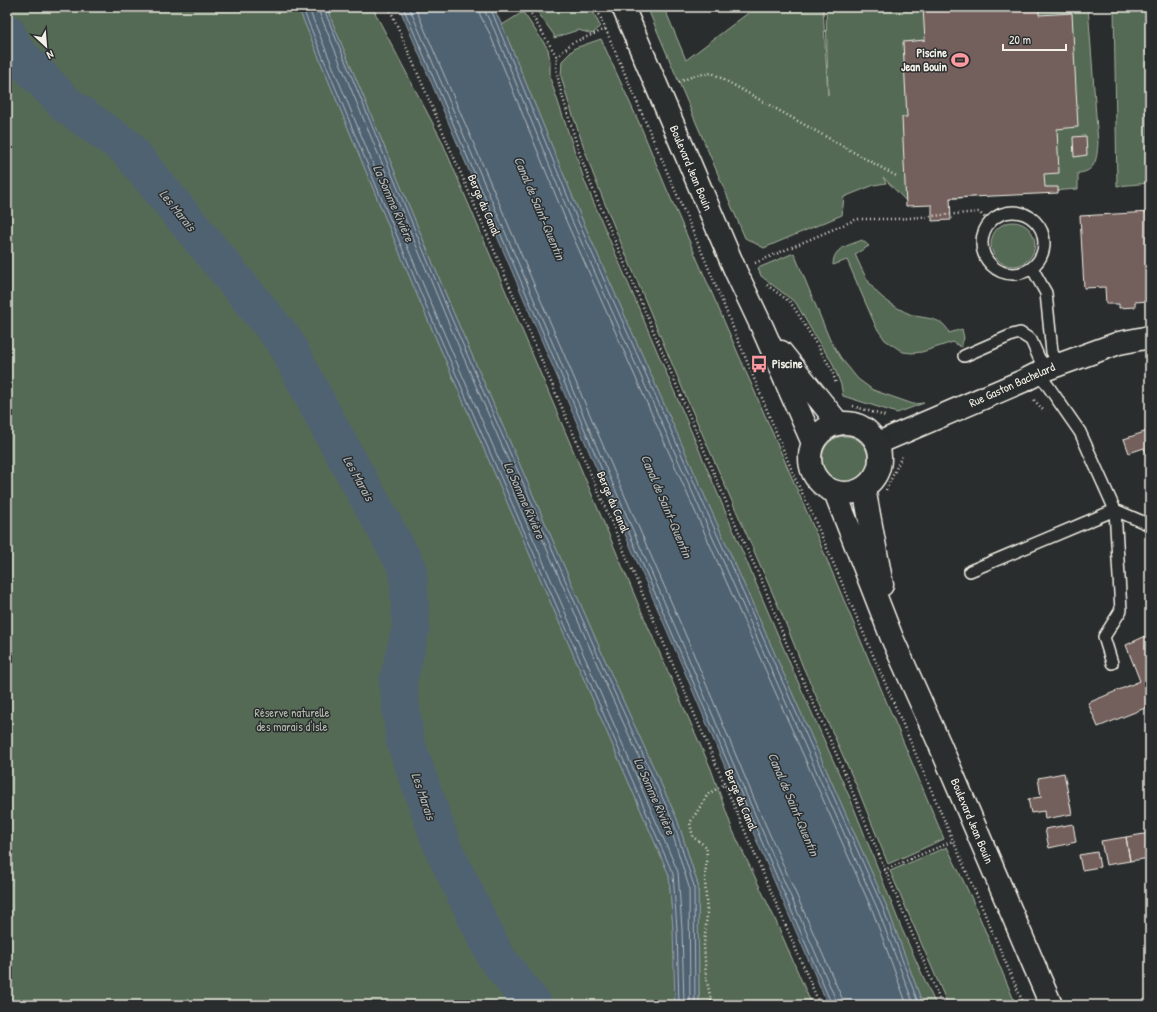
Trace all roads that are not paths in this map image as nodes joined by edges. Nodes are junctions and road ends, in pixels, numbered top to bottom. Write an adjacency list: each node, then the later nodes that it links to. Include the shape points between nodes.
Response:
1 (626, 14): 3 (street, Boulevard Jean Bouin)
2 (1032, 268): 2 (lane, via 1039,261 1044,241 1042,231 1036,222 1018,212 1008,212 989,222 981,241 986,261 993,269 1002,274 1013,275 1023,274); 6 (lane, via 1046,293 1052,352)
3 (762, 327): 7 (street, Boulevard Jean Bouin); 9 (street, Boulevard Jean Bouin)
4 (1150, 338): 6 (street, Rue Gaston Bachelard, via 1119,343)
5 (964, 356): 6 (lane, via 1020,333 1031,340 1039,358)
6 (1048, 369): 8 (street, Rue Gaston Bachelard); 12 (lane)
7 (839, 424): 8 (street, via 858,425); 9 (street, via 819,434)
8 (886, 440): 10 (street, via 877,474 871,482)
9 (813, 443): 11 (street, via 811,467 824,487)
10 (874, 490): 11 (street, via 845,494); 15 (street, Boulevard Jean Bouin)
11 (834, 492): 15 (street, Boulevard Jean Bouin)
12 (1115, 510): 13 (lane); 14 (lane); 16 (lane, via 1121,610 1104,638)
13 (1150, 525)
14 (970, 571)
15 (892, 638): 17 (street, Boulevard Jean Bouin)
16 (1112, 663)
17 (1051, 1005)

